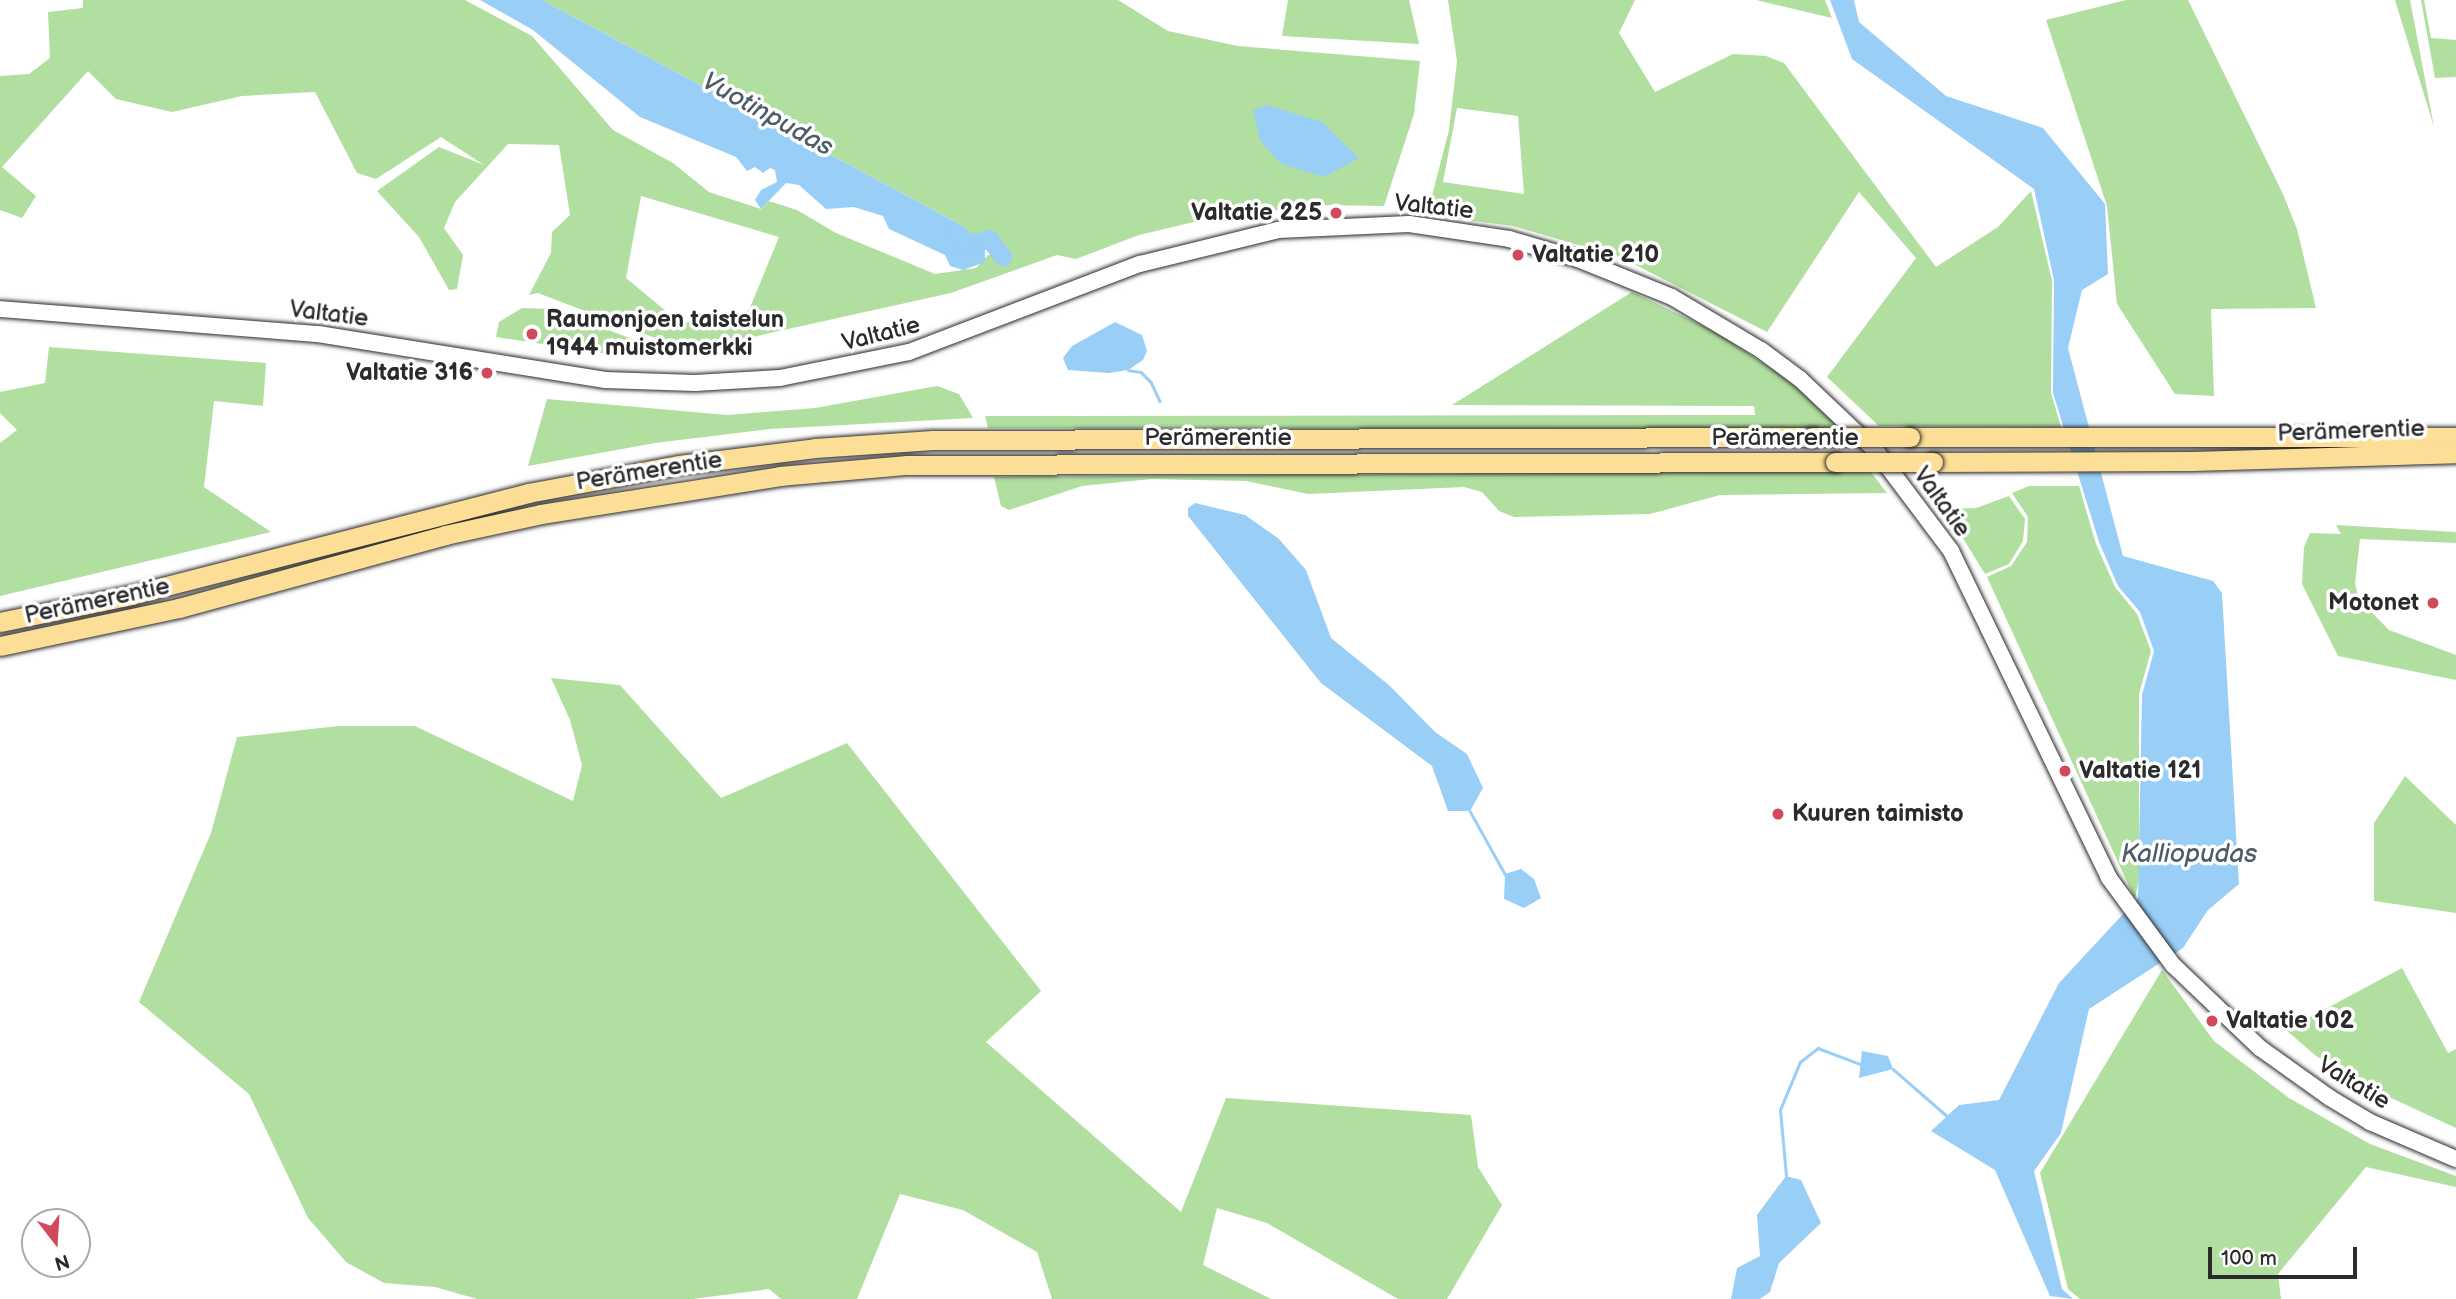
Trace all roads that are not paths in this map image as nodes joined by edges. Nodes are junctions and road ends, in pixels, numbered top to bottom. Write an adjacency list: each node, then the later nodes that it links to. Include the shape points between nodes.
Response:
1 (3, 311): 6 (main road, Valtatie, via 318,334 605,380 705,383 801,375 909,352 1140,264 1250,234 1335,225 1409,224 1509,239 1627,276 1720,324 1800,379 1876,451 1944,542 1974,592 2079,818 2126,904 2173,965 2260,1048 2320,1091 2370,1122)
2 (2456, 437): 4 (highway, Perämerentie, bridge, via 933,440 815,448 679,464 528,492 131,596)
3 (2456, 453): 5 (highway, Perämerentie, bridge, via 2048,462 906,465 780,477 541,514 445,535 179,608)
4 (0, 622)
5 (0, 646)
6 (2456, 1159)

